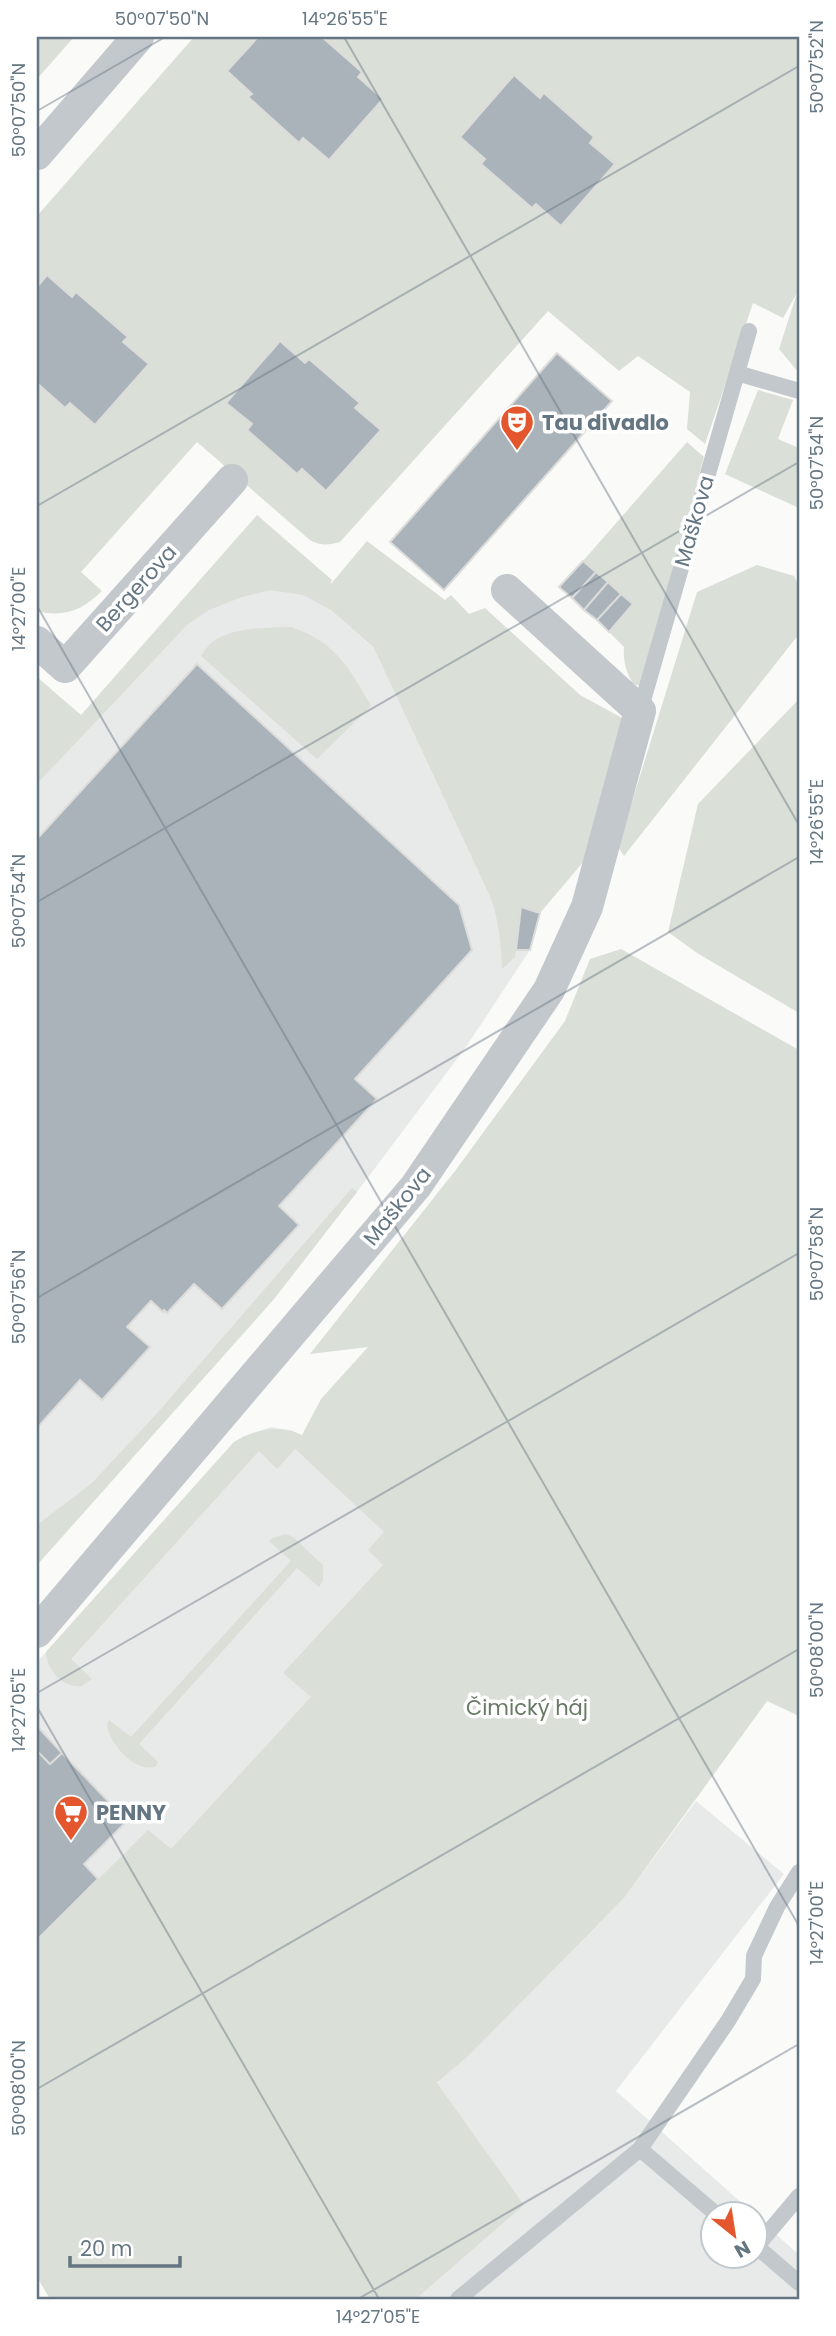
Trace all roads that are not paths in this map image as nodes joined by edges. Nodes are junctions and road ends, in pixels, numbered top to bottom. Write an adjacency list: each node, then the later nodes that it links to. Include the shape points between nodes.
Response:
1 (138, 37): 2 (street)
2 (37, 154)
3 (749, 331): 4 (lane, Maškova)
4 (737, 373): 5 (lane); 9 (lane, Maškova)
5 (799, 391)
6 (232, 480): 8 (street, Bergerova, via 65,667)
7 (507, 590): 9 (street)
8 (37, 642)
9 (640, 711): 10 (street, Maškova, via 587,907 549,990 416,1186)
10 (37, 1632)
11 (799, 1872): 12 (lane, via 754,1956 753,1979)
12 (640, 2150): 14 (lane); 18 (lane)
13 (799, 2196): 15 (lane)
14 (700, 2201)
15 (770, 2230)
16 (770, 2258): 17 (lane)
17 (799, 2283)
18 (458, 2299)

